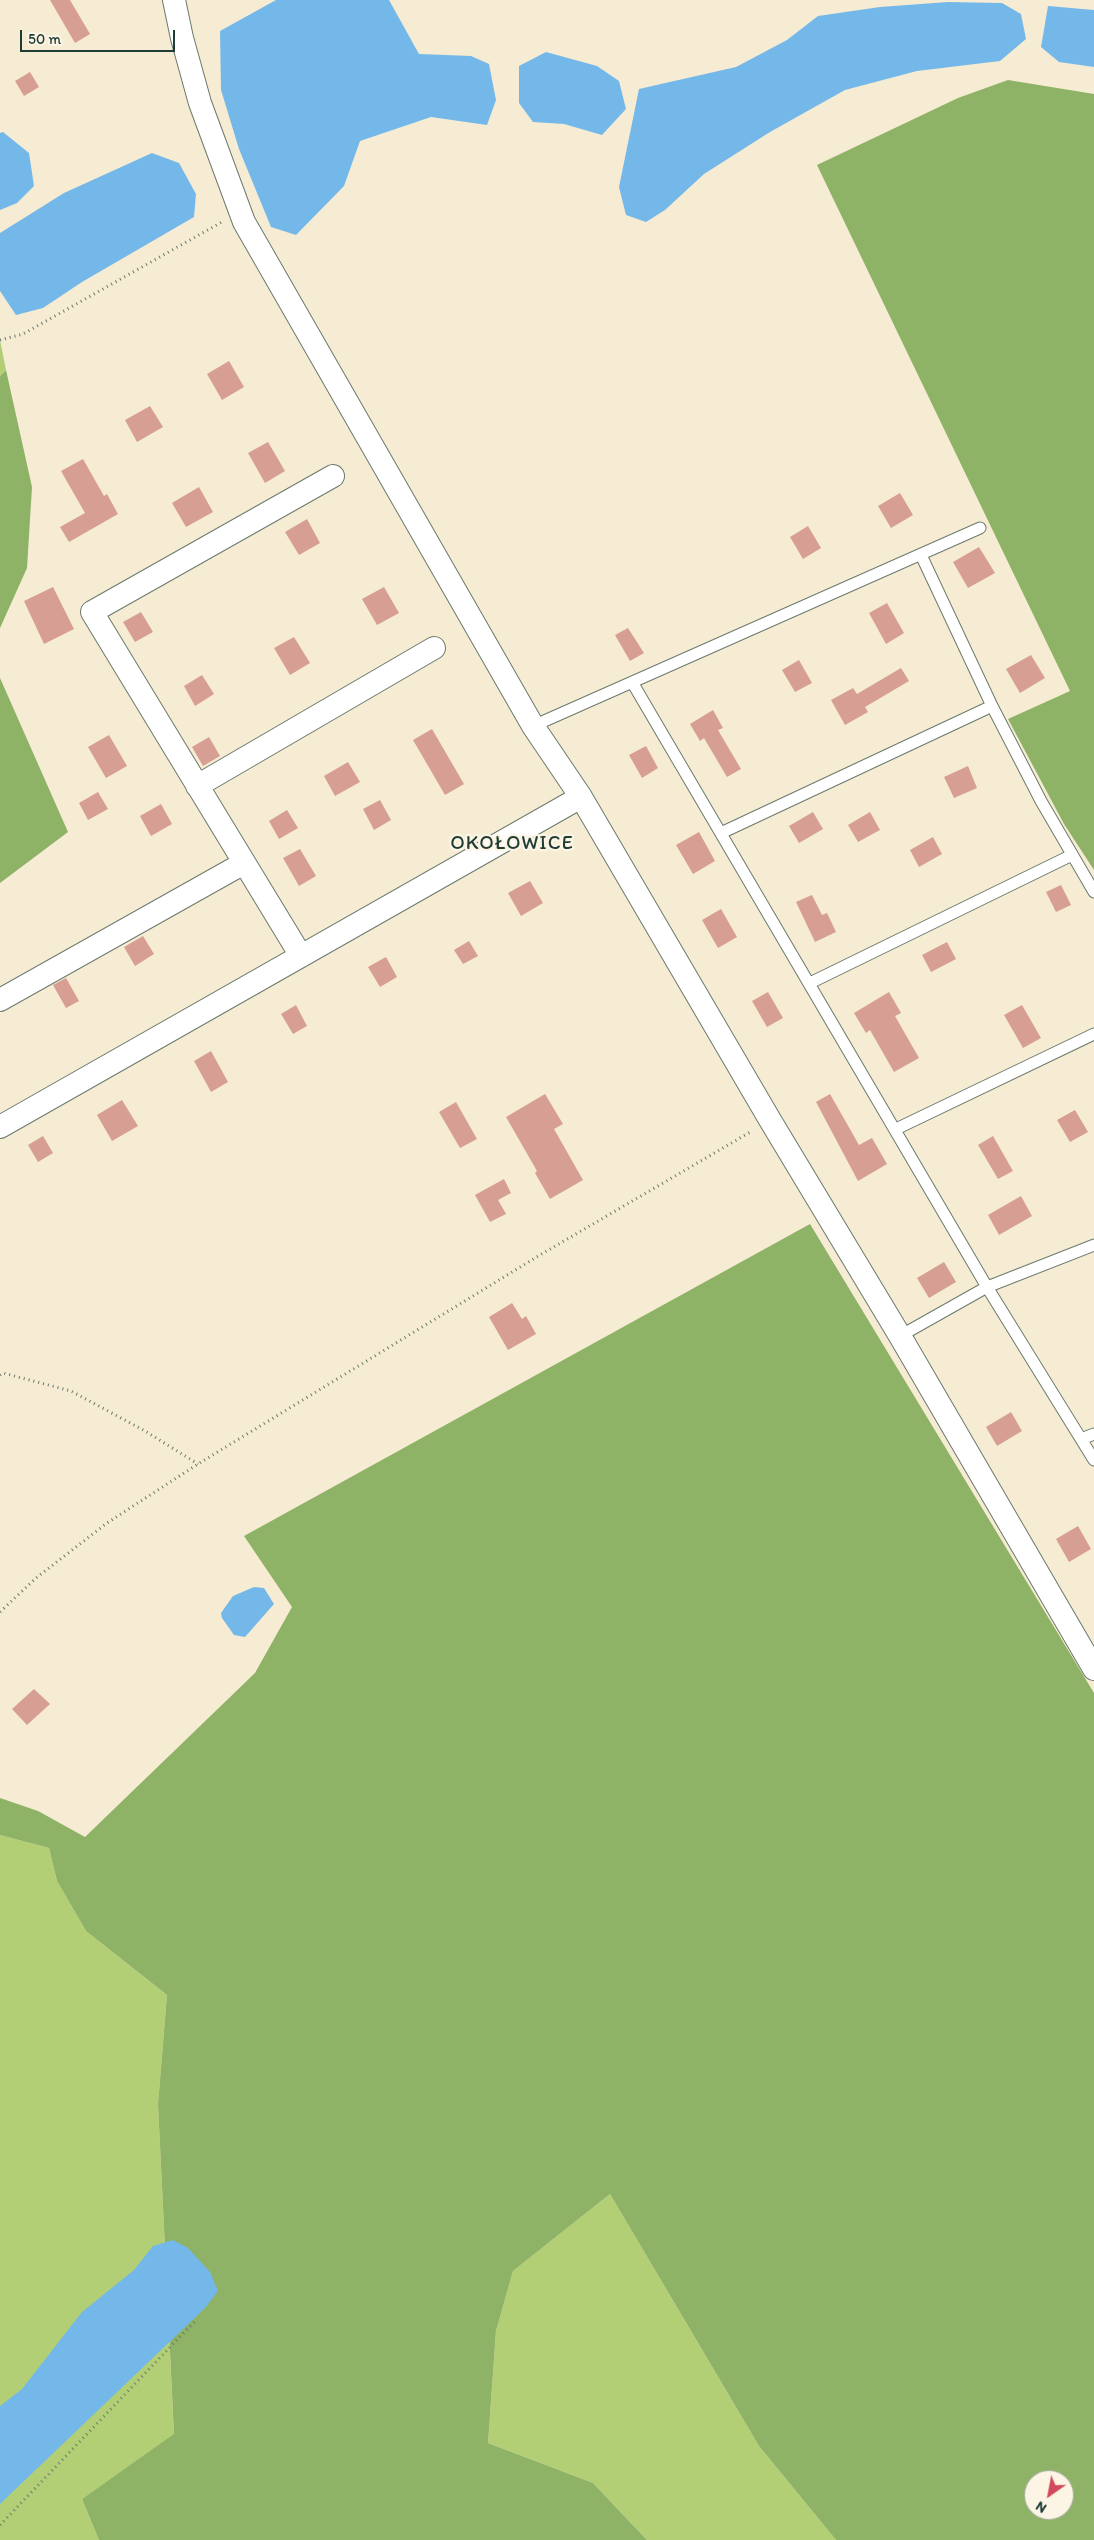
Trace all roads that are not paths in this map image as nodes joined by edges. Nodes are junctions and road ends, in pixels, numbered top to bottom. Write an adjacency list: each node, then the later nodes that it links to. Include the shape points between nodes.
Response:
1 (174, 0): 8 (street, via 200,103 244,222)
2 (333, 476): 9 (street, via 92,612)
3 (980, 528): 4 (lane)
4 (921, 555): 6 (lane); 7 (lane)
5 (434, 648): 9 (street)
6 (632, 682): 8 (lane); 11 (lane)
7 (992, 706): 11 (lane); 12 (lane)
8 (533, 726): 10 (street)
9 (197, 786): 13 (street)
10 (581, 797): 15 (street); 23 (street)
11 (721, 833): 16 (lane)
12 (1072, 856): 14 (lane); 16 (lane)
13 (244, 863): 15 (street); 17 (street)
14 (1094, 892)
15 (301, 956): 19 (street)
16 (810, 983): 20 (lane)
17 (0, 1000)
18 (1094, 1034): 20 (lane)
19 (0, 1127)
20 (896, 1129): 22 (lane)
21 (1094, 1245): 22 (lane)
22 (988, 1287): 23 (lane); 25 (lane)
23 (900, 1336): 27 (street)
24 (1094, 1434): 25 (lane)
25 (1081, 1439): 26 (lane)
26 (1094, 1460)
27 (1094, 1669)

